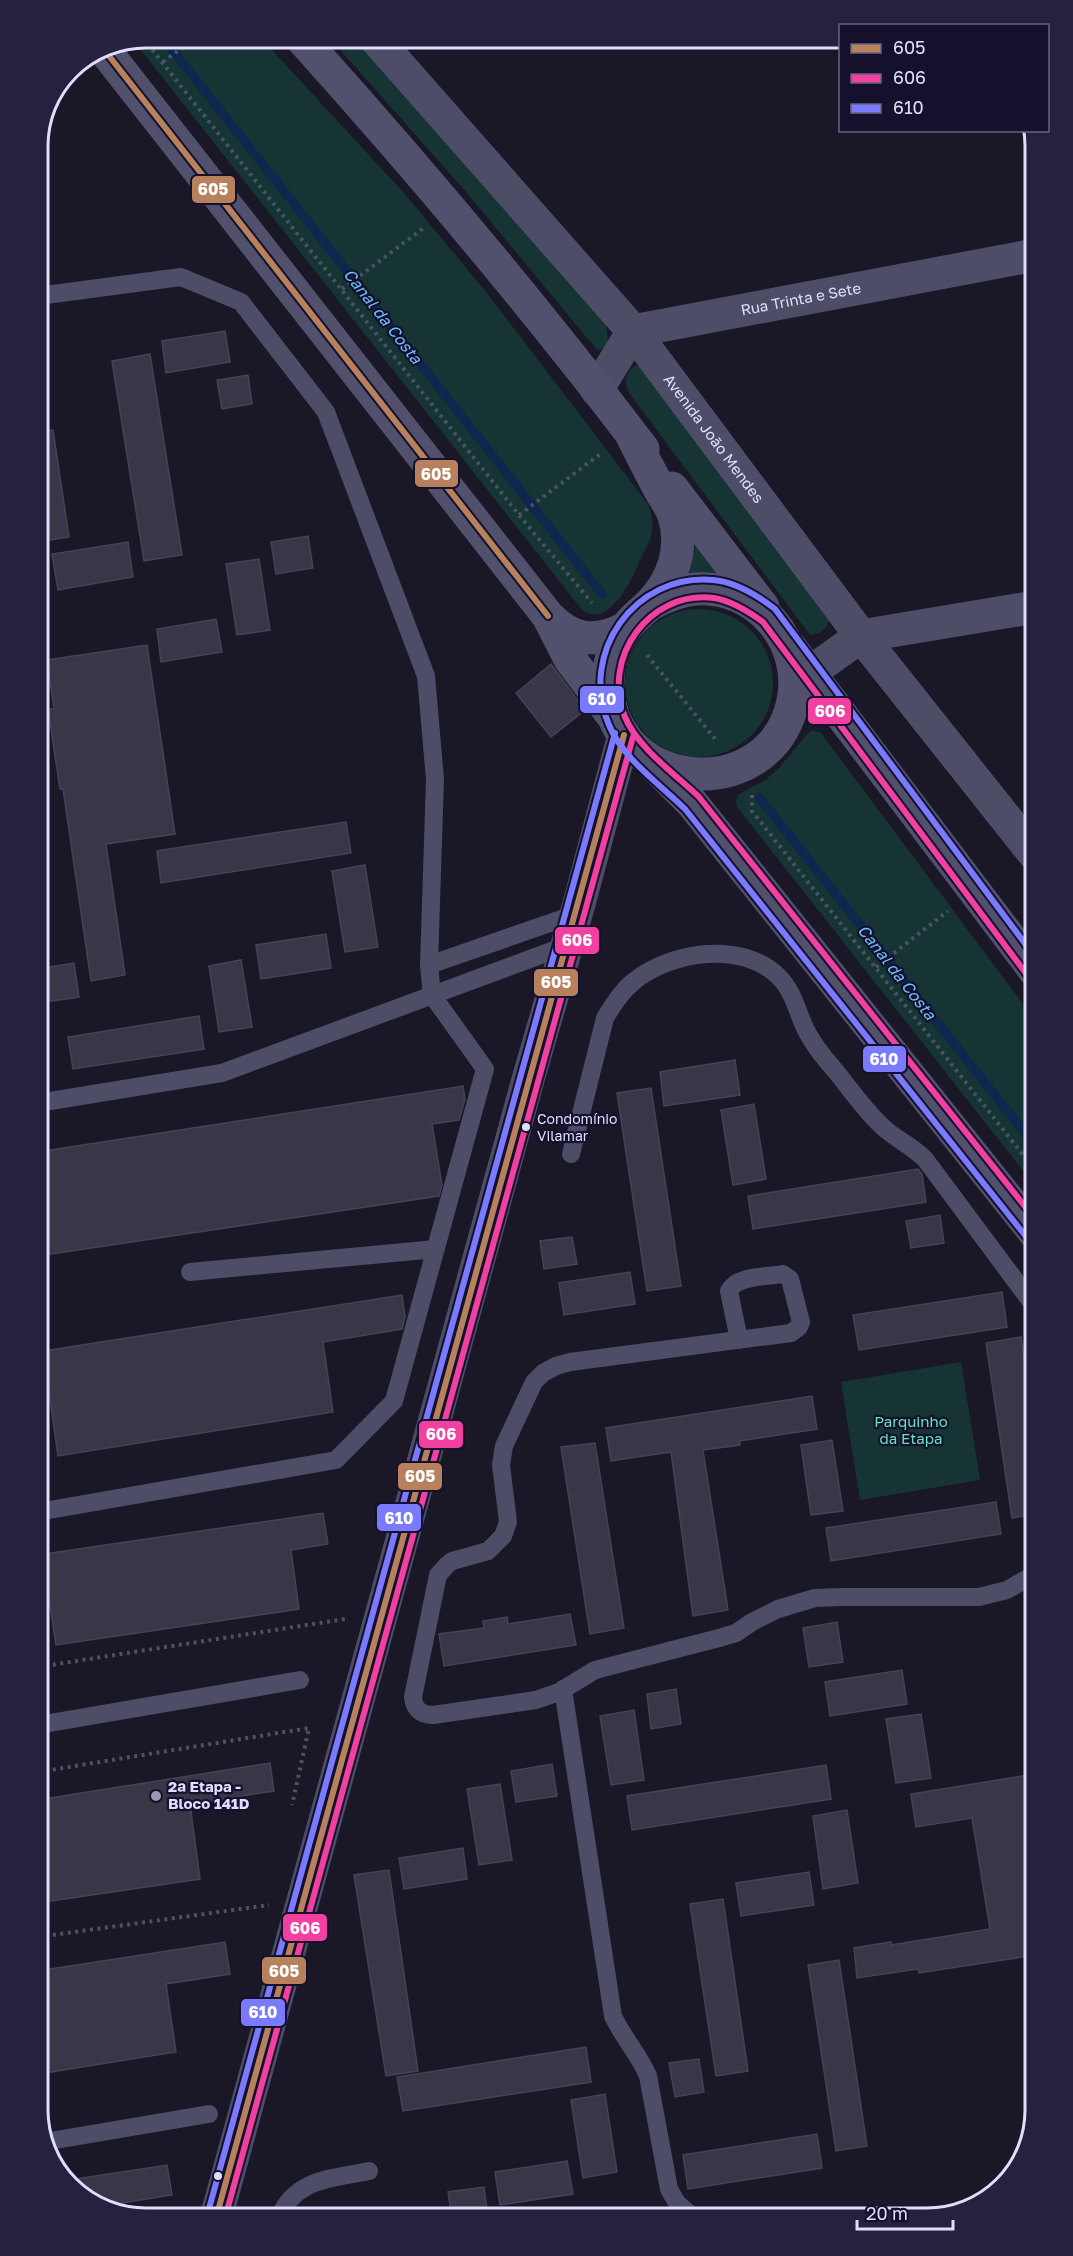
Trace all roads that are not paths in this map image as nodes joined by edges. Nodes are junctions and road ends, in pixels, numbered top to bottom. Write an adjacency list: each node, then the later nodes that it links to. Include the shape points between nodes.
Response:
1 (317, 48): 7 (main road)
2 (384, 48): 6 (street, Avenida João Mendes)
3 (108, 55): 11 (main road)
4 (1025, 257): 6 (street, Rua Trinta e Sete)
5 (48, 295): 22 (lane, via 181,277 241,302 326,412 426,676 435,779)
6 (633, 331): 7 (street); 14 (street, Avenida João Mendes)
7 (597, 390): 8 (main road)
8 (630, 432): 9 (main road, via 668,502 677,532 675,563 660,593); 13 (main road)
9 (649, 605): 12 (main road); 13 (main road, via 678,592 727,592 769,616)
10 (1025, 608): 14 (street)
11 (548, 616): 12 (main road, via 567,633 579,637 603,638); 16 (main road, via 570,659)
12 (626, 628): 16 (main road, via 612,657 608,689)
13 (783, 636): 15 (main road); 17 (main road, via 795,672 793,702 782,729 763,752 738,768 707,775 675,772)
14 (861, 636): 15 (street); 18 (street, Avenida João Mendes)
15 (811, 672): 21 (main road)
16 (620, 728): 17 (main road); 19 (street)
17 (647, 758): 26 (main road, via 692,802)
18 (1025, 842)
19 (576, 914): 20 (street); 22 (lane)
20 (565, 946): 23 (lane); 39 (street)
21 (1025, 958)
22 (429, 965): 23 (lane)
23 (432, 995): 24 (lane, via 222,1073); 27 (lane, via 485,1069)
24 (48, 1101)
25 (571, 1154): 29 (lane, via 605,1018 617,999 633,983 663,964 692,957 741,955 766,966 780,978 817,1048 868,1112 925,1159)
26 (1025, 1220)
27 (436, 1249): 28 (lane); 31 (lane, via 394,1401 336,1460)
28 (190, 1272)
29 (1025, 1294)
30 (739, 1340): 30 (lane, via 791,1333 799,1327 790,1278 783,1274 740,1281 731,1287); 34 (lane, via 556,1366 543,1373 528,1393 504,1446 501,1465 506,1529 497,1545 453,1561 438,1575 413,1704 422,1713 433,1715 536,1700)
31 (48, 1510)
32 (1025, 1580): 34 (lane, via 1013,1588 979,1597 841,1597 797,1603 736,1633 595,1670)
33 (300, 1680): 35 (lane)
34 (563, 1689): 41 (lane, via 613,2016 648,2076 669,2189)
35 (48, 1723)
36 (209, 2114): 37 (lane)
37 (53, 2140)
38 (369, 2171): 40 (lane, via 305,2186)
39 (219, 2208)
40 (284, 2208)
41 (683, 2208)

